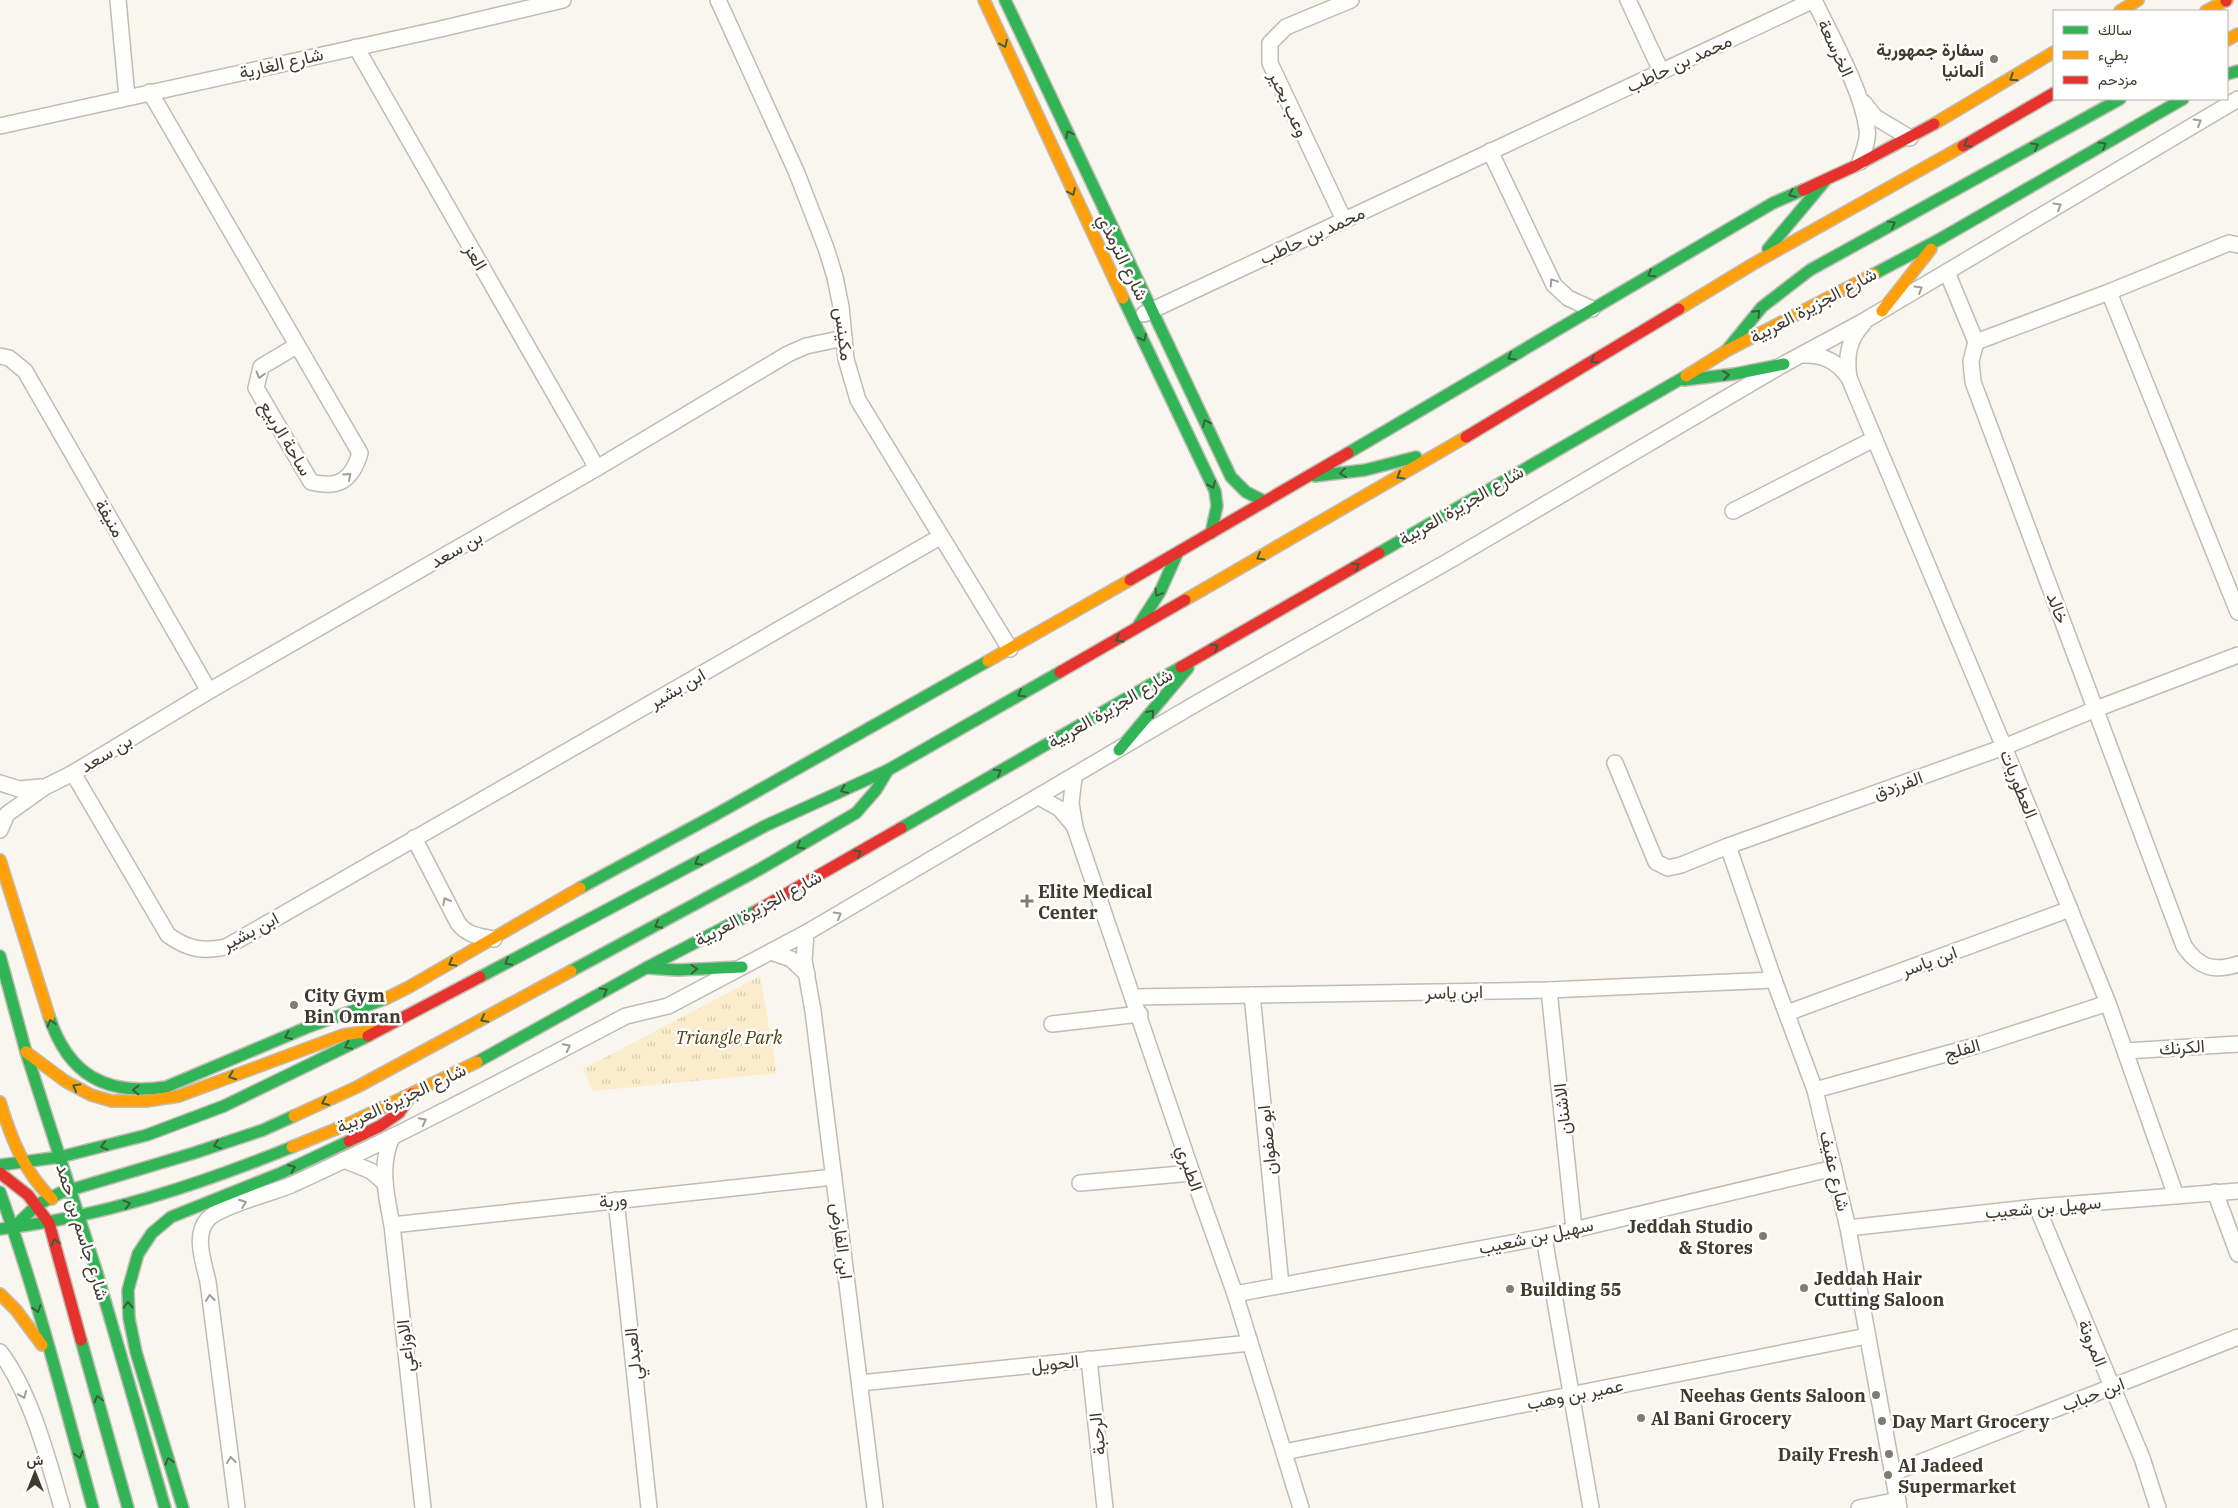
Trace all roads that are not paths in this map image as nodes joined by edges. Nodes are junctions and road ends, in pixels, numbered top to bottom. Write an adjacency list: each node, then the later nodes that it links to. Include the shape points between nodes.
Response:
1 (118, 0): 19 (street)
2 (560, 0): 13 (street, شارع الغارية)
3 (718, 0): 42 (street, مكينس, via 796,171 826,248 837,285)
4 (984, 0): 40 (main road, شارع الترمذي, one-way to 40)
5 (1004, 0): 38 (main road, شارع الترمذي, one-way to 5)
6 (1351, 0): 31 (street, وعب بحير, via 1286,27 1270,42 1270,63)
7 (1628, 0): 15 (street)
8 (1814, 0): 15 (street, محمد بن حاطب); 18 (street, الخرسعة)
9 (2138, 0): 11 (main road)
10 (2226, 0): 12 (main road)
11 (2122, 10)
12 (2208, 10)
13 (356, 46): 16 (street, شارع الغارية); 53 (street, العز)
14 (2053, 53): 25 (main road, one-way to 25, via 1990,93)
15 (1661, 71): 28 (street, محمد بن حاطب)
16 (150, 92): 19 (street, شارع الغارية); 44 (street, ساحة الربيع)
17 (2052, 94): 23 (main road); 34 (main road, one-way to 34)
18 (1859, 95): 27 (street, الخرسعة, via 1875,117); 29 (street, الخرسعة, via 1868,130)
19 (127, 98): 26 (street, شارع الغارية)
20 (2238, 99): 35 (street, شارع الجزيرة العربية, one-way to 20)
21 (2118, 100): 45 (main road, one-way to 21, via 1762,307 1810,270)
22 (2181, 100): 32 (main road, شارع الجزيرة العربية, one-way to 22)
23 (2015, 103)
24 (1979, 111): 25 (main road)
25 (1943, 118): 27 (main road)
26 (0, 126)
27 (1910, 138): 29 (main road)
28 (1490, 151): 31 (street, محمد بن حاطب); 37 (street, one-way to 28, via 1568,298 1554,285)
29 (1860, 162): 30 (main road)
30 (1825, 181): 34 (main road); 37 (main road, one-way to 37, via 1773,203)
31 (1344, 220): 38 (street, محمد بن حاطب)
32 (1940, 239): 39 (main road); 45 (main road, شارع الجزيرة العربية)
33 (2233, 244): 36 (street)
34 (1753, 264): 52 (main road, one-way to 52)
35 (1947, 272): 39 (street, شارع الجزيرة العربية, one-way to 35); 43 (street)
36 (2109, 292): 43 (street); 60 (street)
37 (1592, 309): 54 (main road, one-way to 54)
38 (1153, 310): 40 (street, محمد بن حاطب); 55 (main road, شارع الترمذي, one-way to 38, via 1250,496 1231,477)
39 (1882, 311): 41 (street, شارع الجزيرة العربية)
40 (1134, 319): 57 (main road, شارع الترمذي, one-way to 57, via 1215,491 1217,506)
41 (1864, 321): 46 (street, شارع الجزيرة العربية); 49 (street, العطوريات, via 1847,352)
42 (844, 338): 53 (street, بن سعد, via 815,343 788,354); 58 (street, مكينس, via 858,400)
43 (1976, 342): 66 (street, خالد, via 1971,361 1973,382)
44 (296, 346): 44 (street, ساحة الربيع, one-way to 44, via 261,367 256,388 311,482 327,486 343,481 355,468 360,453)
45 (1726, 351): 50 (main road, شارع الجزيرة العربية)
46 (1802, 355): 48 (street, شارع الجزيرة العربية); 49 (street, العطوريات, via 1833,361)
47 (0, 356): 65 (street, منيفة, via 9,358 25,371)
48 (1784, 364): 50 (main road, one-way to 48); 68 (street, شارع الجزيرة العربية)
49 (1848, 378): 51 (street, العطوريات)
50 (1678, 381): 64 (main road, شارع الجزيرة العربية, one-way to 50)
51 (1874, 439): 56 (street); 67 (street, العطوريات)
52 (1457, 442): 54 (main road, one-way to 54, via 1416,457 1364,470); 61 (main road, one-way to 61)
53 (597, 468): 65 (street, بن سعد)
54 (1307, 478): 55 (main road)
55 (1264, 501): 57 (main road)
56 (1733, 512)
57 (1211, 533): 59 (main road)
58 (940, 537): 62 (street, مكينس); 78 (street, ابن بشير)
59 (1177, 554): 61 (main road, one-way to 61, via 1160,592); 62 (main road)
60 (2238, 612)
61 (1135, 629): 70 (main road, one-way to 70)
62 (1010, 649): 81 (main road)
63 (2238, 655): 66 (street, الفرزدق)
64 (1198, 656): 68 (main road, one-way to 64); 92 (main road, شارع الجزيرة العربية, one-way to 64, via 770,904)
65 (209, 691): 71 (street, بن سعد)
66 (2096, 709): 67 (street, الفرزدق); 90 (street, خالد, via 2184,946 2192,957 2210,968)
67 (2004, 747): 79 (street, الفرزدق); 82 (street, العطوريات)
68 (1119, 750): 72 (street, شارع الجزيرة العربية)
69 (1615, 763): 79 (street, الفرزدق, via 1656,862 1668,868)
70 (888, 770): 87 (main road, one-way to 87, via 767,825); 121 (main road, one-way to 121, via 856,813 752,874 357,1088 263,1130)
71 (73, 773): 74 (street, بن سعد); 78 (street, ابن بشير, via 168,935 194,949 226,947)
72 (1074, 777): 75 (street, شارع الجزيرة العربية); 76 (street, الطبري, via 1071,802)
73 (0, 783): 74 (street, via 19,789)
74 (45, 787): 77 (street, بن سعد, via 7,814)
75 (1039, 797): 76 (street, الطبري, via 1060,809); 84 (street, شارع الجزيرة العربية, one-way to 75)
76 (1076, 828): 97 (street, الطبري)
77 (0, 830)
78 (414, 838): 86 (street, one-way to 78, via 464,931)
79 (1728, 846): 94 (street, شارع عفيف)
80 (0, 860): 86 (main road, one-way to 80, via 387,998 308,1027 183,1080 133,1091 92,1078 75,1065 54,1032)
81 (556, 903): 83 (main road); 86 (main road)
82 (2070, 909): 98 (street, العطوريات); 99 (street, ابن ياسر)
83 (548, 918)
84 (806, 933): 88 (street, شارع الجزيرة العربية); 93 (street, ابن الفارض)
85 (540, 934): 87 (main road)
86 (494, 939)
87 (533, 950): 102 (main road, one-way to 102)
88 (771, 952): 91 (street, شارع الجزيرة العربية); 93 (street, via 791,959)
89 (0, 956): 105 (main road, شارع جاسم بن حمد)
90 (2238, 964)
91 (742, 967): 92 (main road, one-way to 91); 109 (street, شارع الجزيرة العربية, one-way to 91, via 626,1016 668,1006)
92 (646, 968): 107 (main road, شارع الجزيرة العربية, one-way to 92, via 486,1058)
93 (807, 974): 118 (street, ابن الفارض)
94 (1774, 980): 95 (street, ابن ياسر); 99 (street, شارع عفيف)
95 (1549, 990): 96 (street, ابن ياسر); 135 (street, الاشنان)
96 (1252, 995): 97 (street, ابن ياسر); 140 (street, ابو صفوان)
97 (1134, 997): 100 (street, الطبري)
98 (2108, 1003): 104 (street, العطوريات); 106 (street, الفلج, via 1982,1044)
99 (1787, 1013): 106 (street, شارع عفيف)
100 (1140, 1014): 101 (street); 116 (street, الطبري)
101 (1052, 1024)
102 (378, 1030): 105 (main road, one-way to 105, via 343,1035 179,1096 154,1102 131,1102 92,1095); 110 (main road, one-way to 110, via 195,1118 147,1135)
103 (2238, 1044): 104 (street, الكرنك)
104 (2126, 1051): 126 (street, العطوريات)
105 (26, 1052): 110 (main road, شارع جاسم بن حمد)
106 (1815, 1090): 114 (street, شارع عفيف)
107 (412, 1094): 131 (main road, شارع الجزيرة العربية, one-way to 107, via 220,1176); 159 (main road, one-way to 107, via 136,1352 129,1318 128,1290 138,1254 152,1233 171,1217 281,1173 380,1126 399,1113)
108 (0, 1102): 112 (main road, via 7,1127)
109 (392, 1137): 111 (street, شارع الجزيرة العربية); 120 (street, الاوزاعي, via 385,1161)
110 (60, 1157): 112 (main road); 117 (main road); 121 (main road, شارع جاسم بن حمد)
111 (344, 1160): 120 (street, via 371,1172); 160 (street, شارع الجزيرة العربية, one-way to 111, via 201,1245 203,1227 210,1217 226,1209 281,1189)
112 (24, 1163): 113 (main road); 117 (main road)
113 (0, 1165)
114 (1834, 1168): 135 (street, سهيل بن شعيب); 136 (street, شارع عفيف)
115 (0, 1173): 122 (main road)
116 (1192, 1173): 119 (street); 142 (street, الطبري)
117 (43, 1177): 122 (main road); 127 (main road)
118 (834, 1177): 128 (street, وربة); 149 (street, ابن الفارض)
119 (1080, 1182)
120 (385, 1184): 133 (street, الاوزاعي)
121 (71, 1189): 127 (main road); 131 (main road, شارع جاسم بن حمد)
122 (24, 1190): 125 (main road); 129 (main road)
123 (2238, 1190): 124 (street, سهيل بن شعيب)
124 (2215, 1192): 126 (street, سهيل بن شعيب); 139 (street)
125 (1, 1196): 134 (main road)
126 (2176, 1196): 130 (street, سهيل بن شعيب)
127 (50, 1198): 129 (main road); 131 (main road)
128 (616, 1200): 133 (street, وربة); 162 (street, العبدلي)
129 (37, 1205): 132 (main road); 134 (main road)
130 (2037, 1207): 136 (street, سهيل بن شعيب); 150 (street, المرونة)
131 (80, 1216): 132 (main road, شارع الجزيرة العربية); 158 (main road, شارع جاسم بن حمد)
132 (49, 1223): 134 (main road, شارع الجزيرة العربية); 157 (main road, one-way to 132)
133 (392, 1225): 161 (street, الاوزاعي)
134 (13, 1228): 137 (main road, شارع الجزيرة العربية); 147 (main road, one-way to 147)
135 (1574, 1228): 138 (street, سهيل بن شعيب)
136 (1848, 1228): 143 (street, شارع عفيف)
137 (0, 1229)
138 (1544, 1236): 140 (street, سهيل بن شعيب); 151 (street)
139 (2238, 1254)
140 (1282, 1285): 142 (street, سهيل بن شعيب)
141 (0, 1294): 147 (main road)
142 (1235, 1294): 145 (street, الطبري)
143 (1867, 1336): 151 (street, عمير بن وهب); 153 (street, شارع عفيف)
144 (2238, 1337): 150 (street, ابن حباب)
145 (1250, 1343): 148 (street, الحويل); 152 (street, الطبري)
146 (0, 1352): 155 (street, one-way to 155, via 23,1393)
147 (52, 1357): 156 (main road, one-way to 156)
148 (1089, 1360): 149 (street, الحويل); 164 (street, الرحبة)
149 (860, 1383): 163 (street, ابن الفارض)
150 (2111, 1388): 153 (street, ابن حباب); 168 (street, المرونة, via 2142,1458)
151 (1571, 1394): 152 (street, عمير بن وهب); 166 (street)
152 (1284, 1452): 165 (street, الطبري)
153 (1893, 1473): 154 (street, شارع عفيف)
154 (1899, 1504): 167 (street)
155 (62, 1508)
156 (94, 1508)
157 (128, 1508)
158 (165, 1508)
159 (183, 1508)
160 (237, 1508)
161 (423, 1508)
162 (649, 1508)
163 (875, 1508)
164 (1105, 1508)
165 (1301, 1508)
166 (1590, 1508)
167 (1859, 1508)
168 (2158, 1508)

